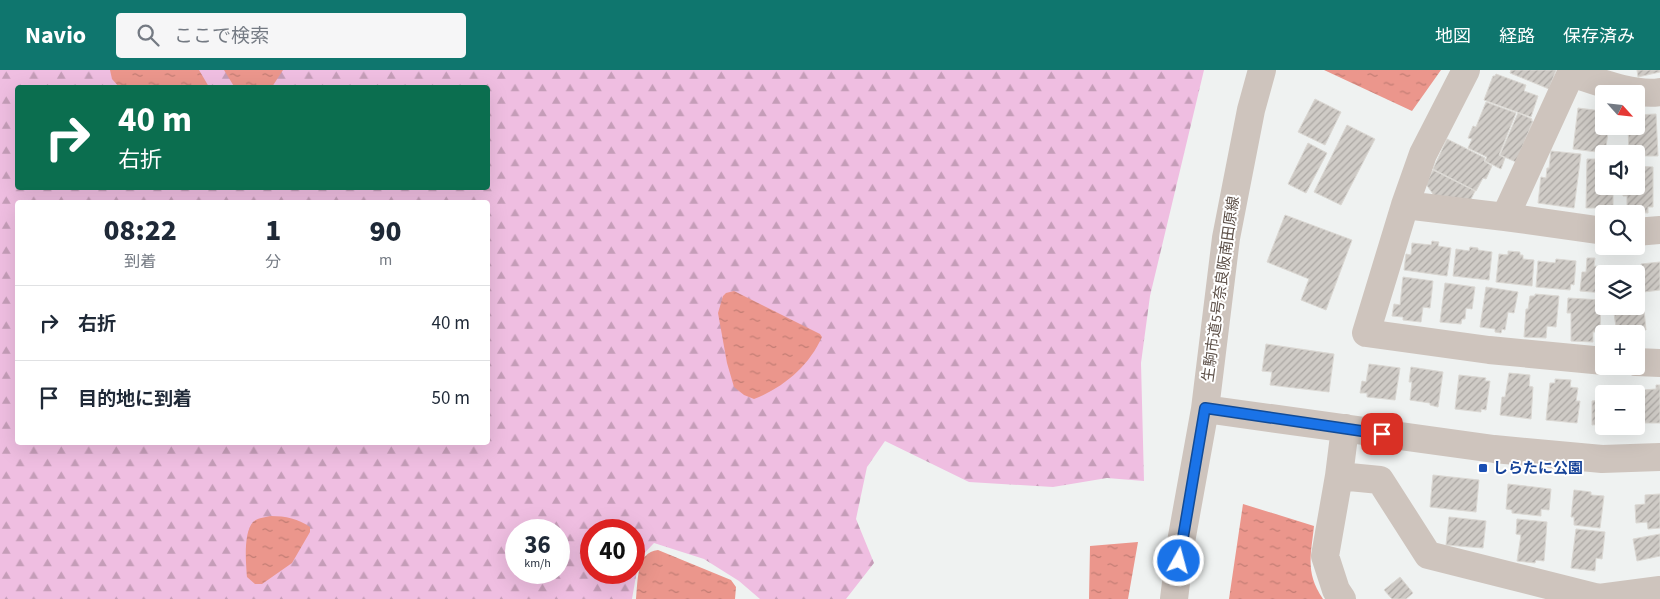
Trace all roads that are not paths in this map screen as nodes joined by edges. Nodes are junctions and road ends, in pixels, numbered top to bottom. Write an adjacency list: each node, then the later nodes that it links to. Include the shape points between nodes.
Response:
1 (1262, 70): 12 (street, 生駒市道5号奈良阪南田原線, via 1226,238)
2 (1466, 70): 4 (street, via 1423,154)
3 (1660, 92): 5 (street, via 1620,88 1572,73)
4 (1405, 205): 5 (street); 9 (street, via 1366,334)
5 (1504, 217): 6 (street)
6 (1595, 230)
7 (1660, 230): 8 (street)
8 (1645, 231)
9 (1595, 359)
10 (1645, 362): 11 (street)
11 (1660, 363)
12 (1205, 408): 13 (street); 17 (street, 生駒市道5号奈良阪南田原線)
13 (1345, 428): 14 (street, via 1602,460); 15 (street)
14 (1660, 456)
15 (1339, 476): 16 (street, via 1380,480 1428,555 1599,598); 18 (street, via 1325,556)
16 (1660, 590)
17 (1174, 599)
18 (1342, 599)

